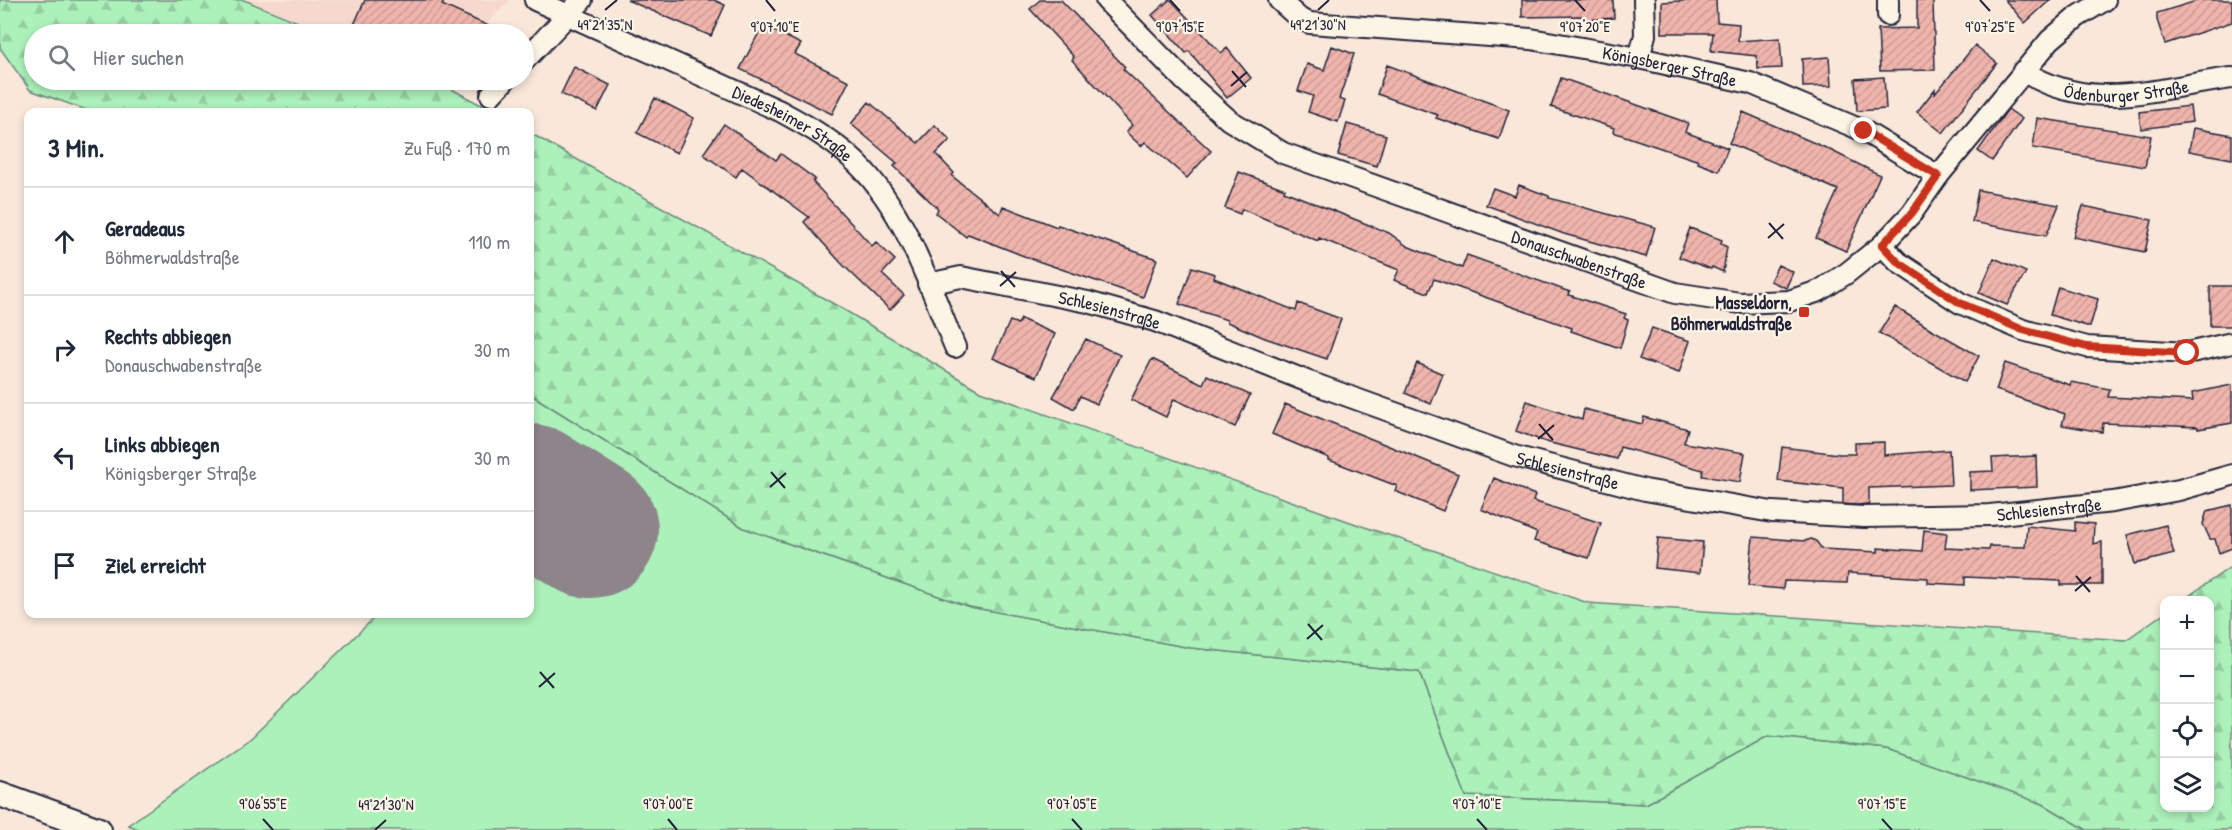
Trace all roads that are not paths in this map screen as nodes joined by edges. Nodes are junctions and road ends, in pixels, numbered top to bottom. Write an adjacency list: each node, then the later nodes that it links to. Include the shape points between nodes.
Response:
1 (535, 0): 7 (street, Diedesheimer Straße)
2 (582, 0): 7 (street)
3 (1106, 0): 15 (street, Donauschwabenstraße, via 1229,120 1282,153 1675,293 1740,303 1789,301 1819,291)
4 (1279, 0): 9 (street, Königsberger Straße, via 1300,20 1310,23 1531,39)
5 (1644, 0): 9 (street, via 1645,35)
6 (2105, 0): 10 (street, Donauschwabenstraße, via 2050,40)
7 (568, 15): 8 (street); 16 (street, Diedesheimer Straße, via 780,111 850,156 882,192 901,223)
8 (534, 51)
9 (1639, 58): 14 (street, Königsberger Straße, via 1750,84 1864,131)
10 (2023, 71): 11 (street, Ödenburger Straße, via 2064,90 2102,95 2143,94); 14 (street, Donauschwabenstraße)
11 (2232, 78)
12 (496, 90): 13 (street)
13 (491, 95)
14 (1938, 176): 15 (street, Donauschwabenstraße, via 1912,213)
15 (1882, 245): 17 (street, via 1898,262 1960,303 2023,330 2098,348 2187,353)
16 (928, 284): 18 (street, Diedesheimer Straße); 19 (street, Schlesienstraße, via 961,277 1088,302 1155,321 1514,456 1645,490 1772,512 1864,517 1990,515 2113,502)
17 (2232, 344)
18 (955, 347)
19 (2232, 475)
20 (0, 794): 21 (street)
21 (99, 830)

